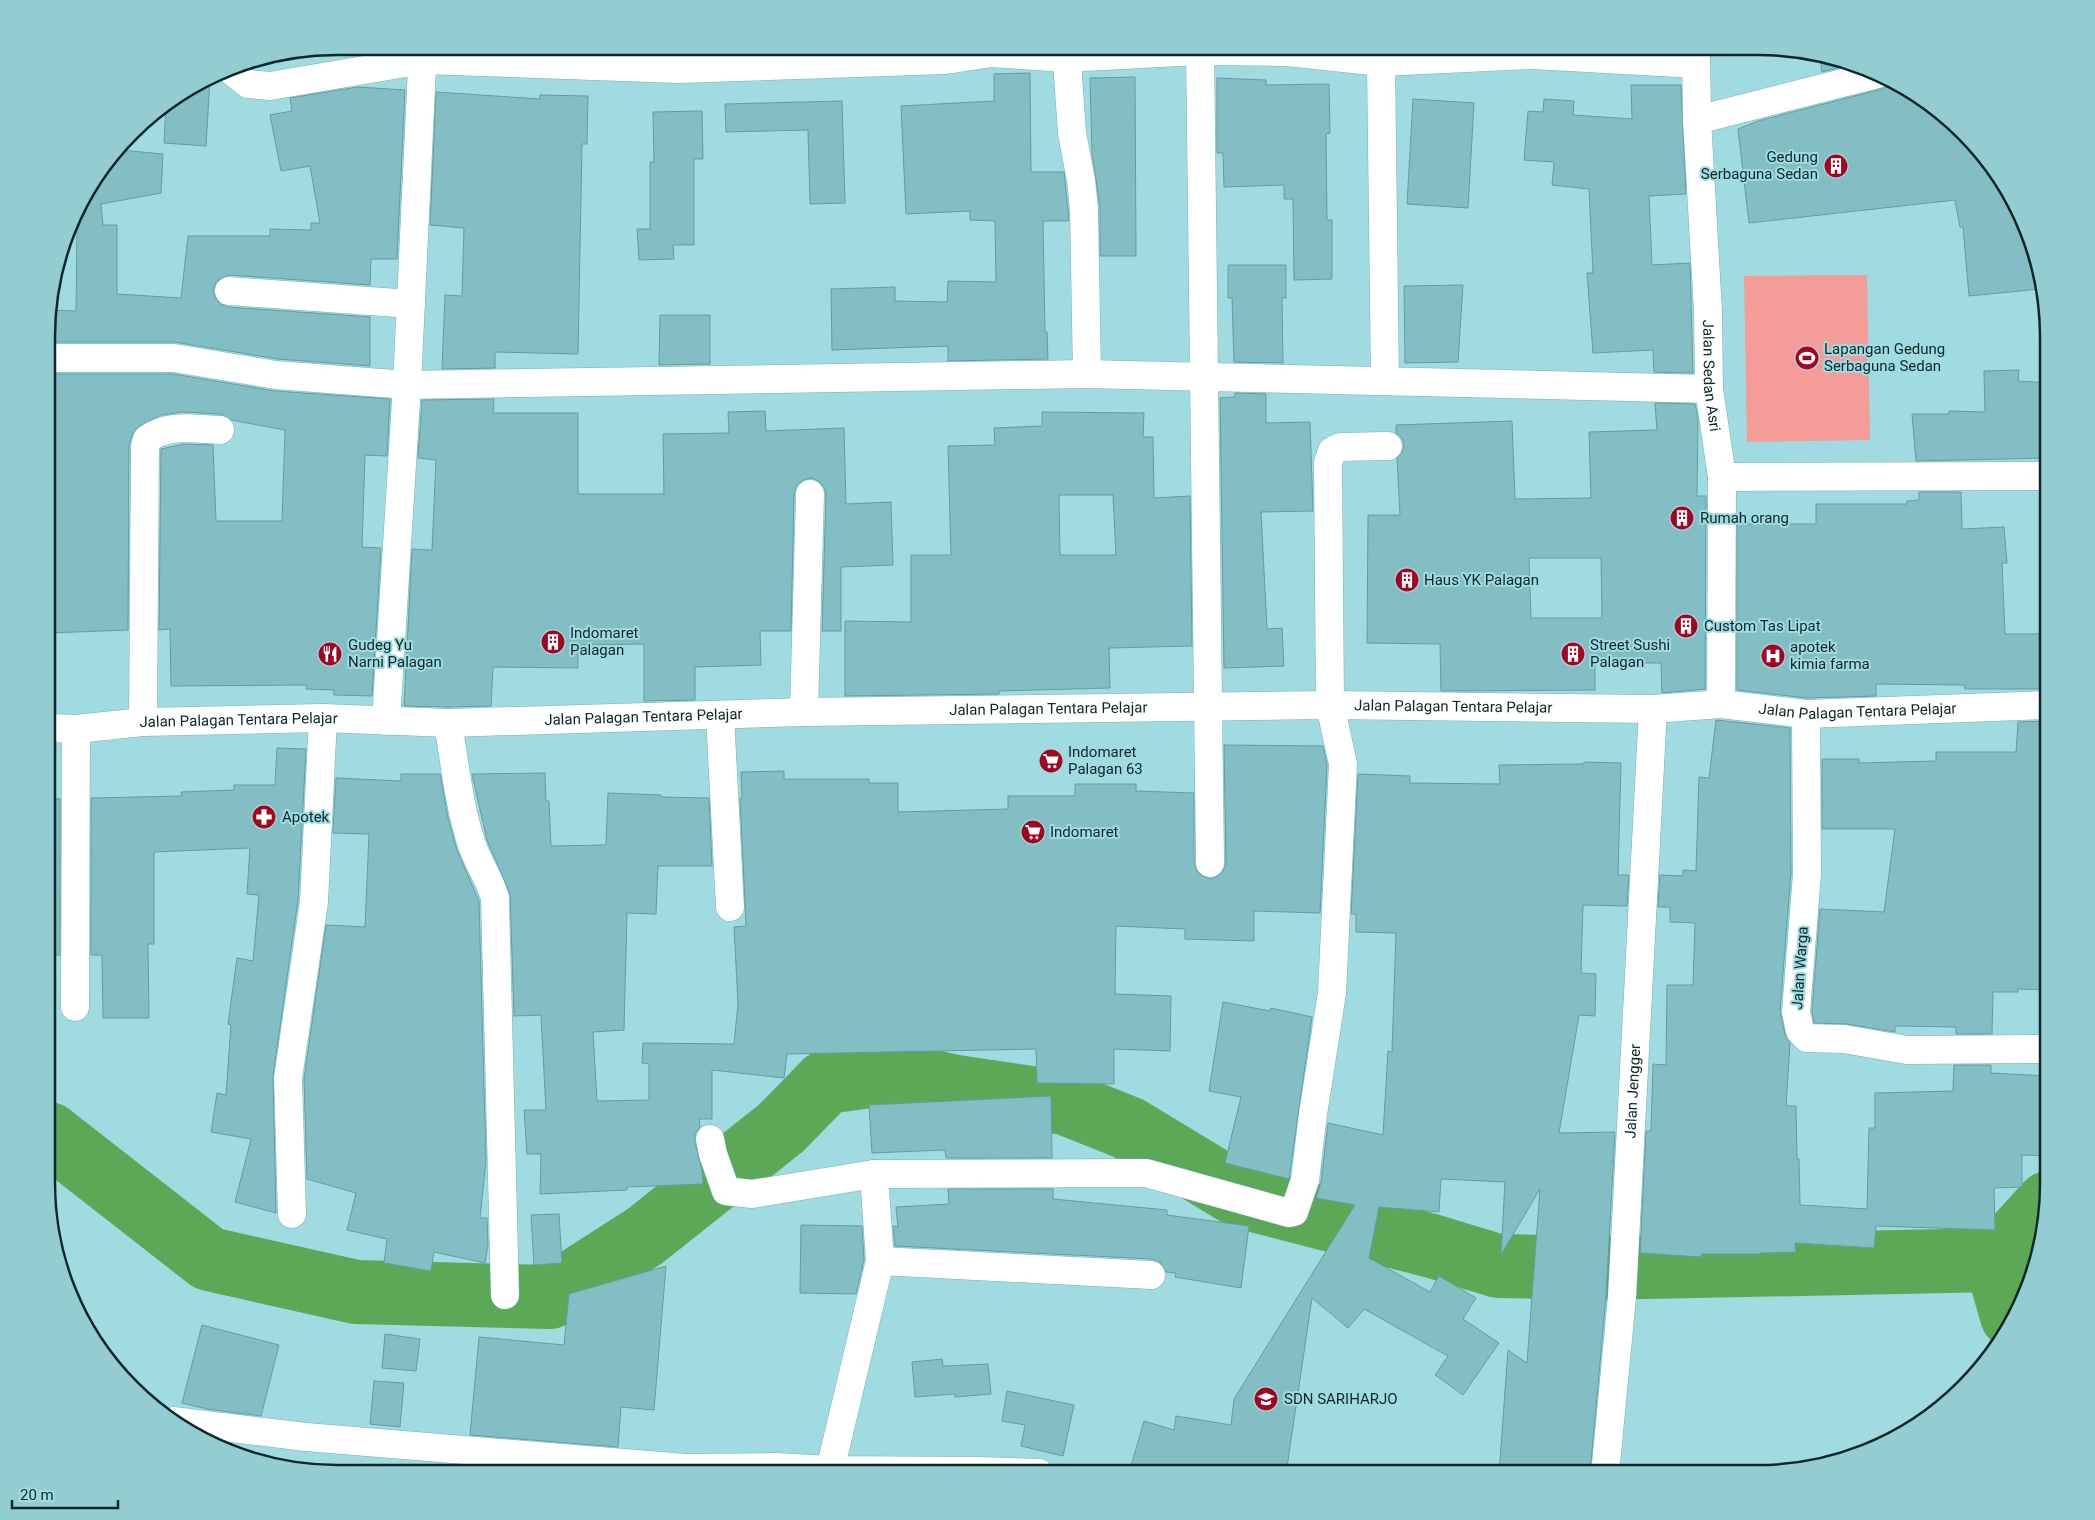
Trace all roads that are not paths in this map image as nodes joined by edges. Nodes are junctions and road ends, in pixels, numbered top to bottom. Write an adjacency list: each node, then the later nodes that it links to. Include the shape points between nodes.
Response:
1 (414, 55): 12 (street, via 270,86 248,84)
2 (423, 55): 16 (street)
3 (455, 55): 4 (street, via 679,69 946,60)
4 (978, 55)
5 (1065, 55): 18 (street, via 1072,133 1084,209)
6 (1200, 55): 19 (street)
7 (1330, 55): 11 (street)
8 (1478, 55): 11 (street)
9 (1663, 55): 10 (street)
10 (1696, 56): 14 (street, Jalan Sedan Asri)
11 (1381, 62): 20 (street)
12 (235, 74)
13 (1867, 77): 14 (street)
14 (1697, 120): 22 (street, Jalan Sedan Asri)
15 (229, 291): 16 (street)
16 (411, 304): 21 (street)
17 (55, 358): 21 (street, via 174,358 276,375)
18 (1087, 374): 19 (street); 21 (street)
19 (1205, 376): 20 (street); 31 (street)
20 (1385, 381): 22 (street)
21 (407, 385): 37 (street)
22 (1709, 389): 26 (street, Jalan Sedan Asri)
23 (220, 430): 38 (street, via 174,428 147,438)
24 (1388, 446): 28 (street, via 1340,447 1332,451 1328,463)
25 (2040, 476): 26 (street)
26 (1722, 477): 29 (street, Jalan Sedan Asri)
27 (810, 494): 33 (street)
28 (1330, 704): 31 (street, Jalan Palagan Tentara Pelajar); 32 (street, Jalan Palagan Tentara Pelajar); 47 (street, via 1343,764 1332,993 1305,1180 1294,1212 1214,1194 1146,1173)
29 (1721, 704): 32 (street, Jalan Palagan Tentara Pelajar); 34 (street, Jalan Palagan Tentara Pelajar)
30 (2040, 704): 34 (street, Jalan Palagan Tentara Pelajar)
31 (1210, 706): 33 (street, Jalan Palagan Tentara Pelajar); 42 (street)
32 (1653, 709): 55 (street, Jalan Jengger, via 1622,1297)
33 (804, 712): 35 (street, Jalan Palagan Tentara Pelajar)
34 (1806, 714): 45 (street, Jalan Warga, via 1807,874 1796,1012 1800,1030 1807,1038 1844,1039 1907,1050)
35 (720, 715): 39 (street, Jalan Palagan Tentara Pelajar); 43 (street)
36 (323, 718): 37 (street, Jalan Palagan Tentara Pelajar); 38 (street, Jalan Palagan Tentara Pelajar); 48 (street, via 314,902 288,1078)
37 (386, 721): 39 (street, Jalan Palagan Tentara Pelajar)
38 (143, 722): 41 (street, Jalan Palagan Tentara Pelajar)
39 (448, 724): 51 (street, via 465,823 472,848 491,882 495,898)
40 (55, 728): 41 (street, Jalan Palagan Tentara Pelajar)
41 (76, 729): 44 (street)
42 (1210, 863)
43 (730, 907)
44 (75, 1007)
45 (2040, 1049)
46 (711, 1147): 47 (street, via 726,1190 752,1194)
47 (874, 1174): 49 (street)
48 (292, 1214)
49 (880, 1261): 50 (street); 54 (street)
50 (1151, 1275)
51 (505, 1295)
52 (190, 1423): 53 (street)
53 (547, 1465)
54 (814, 1465)
55 (1606, 1465)

